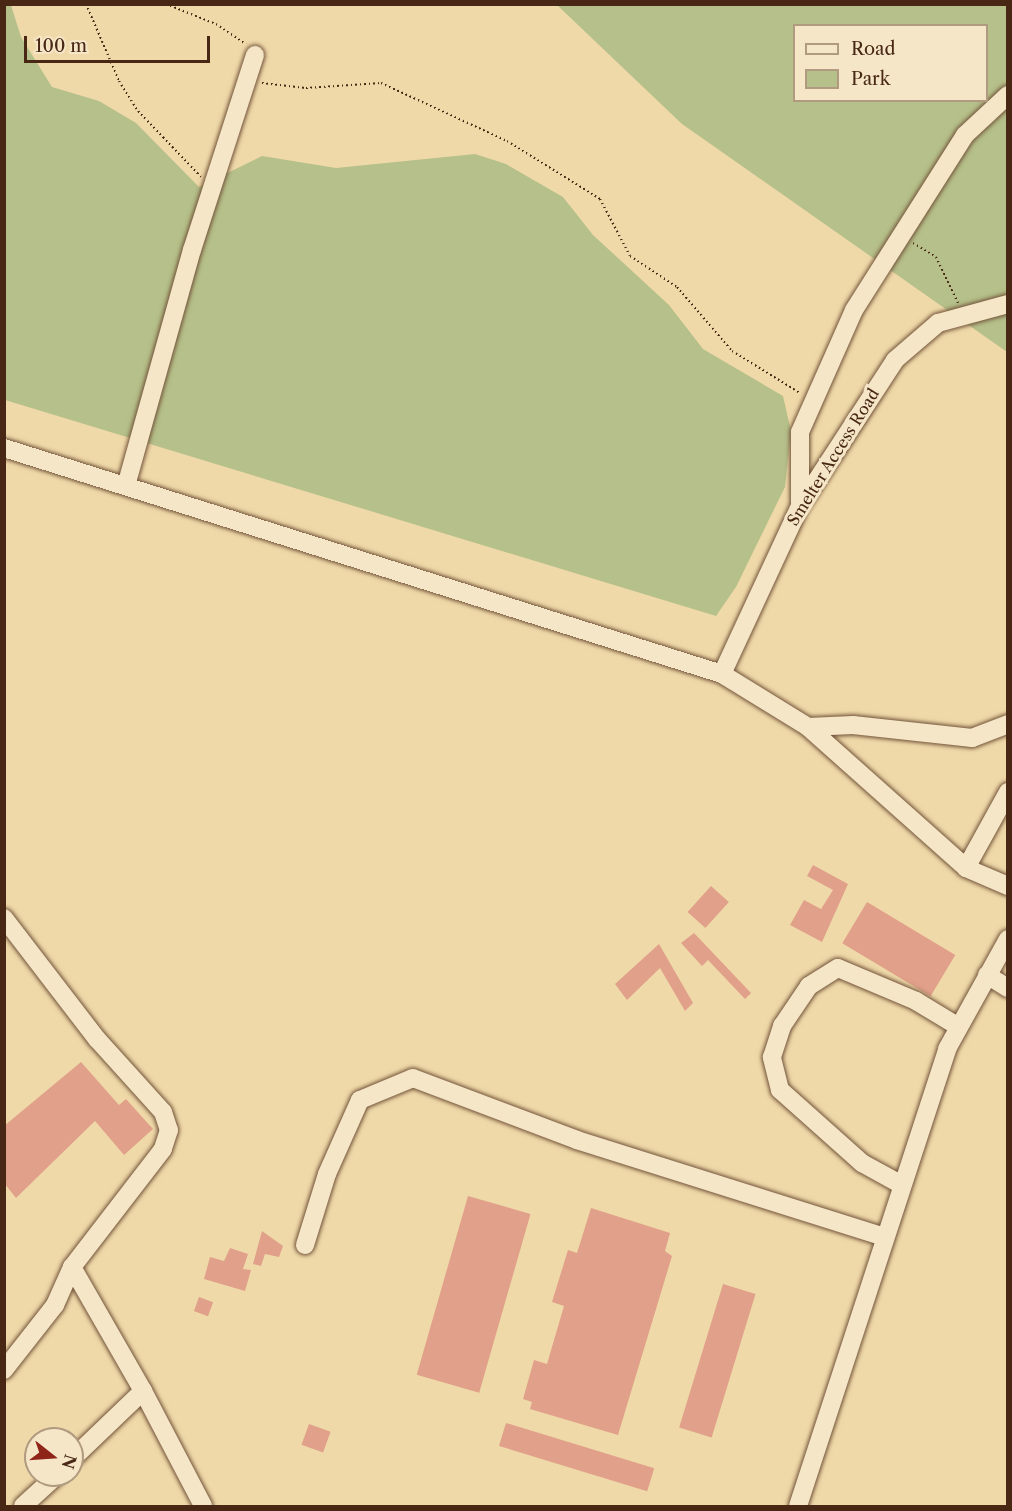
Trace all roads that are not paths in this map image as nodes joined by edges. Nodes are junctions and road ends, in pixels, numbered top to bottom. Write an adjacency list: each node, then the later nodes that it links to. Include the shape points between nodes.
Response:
1 (255, 55): 5 (lane, via 212,187)
2 (1008, 95): 6 (lane, via 965,135 903,237 869,284 810,399 800,432)
3 (1008, 304): 6 (lane, Smelter Access Road, via 962,313 916,337 896,360)
4 (4, 448): 5 (lane)
5 (126, 486): 7 (lane)
6 (800, 506): 7 (lane, Smelter Access Road)
7 (722, 674): 9 (lane, via 754,690)
8 (1008, 724): 9 (lane, via 972,738 853,724)
9 (808, 727): 11 (lane)
10 (1008, 792): 11 (lane)
11 (966, 868): 12 (lane)
12 (1008, 886)
13 (4, 918): 21 (lane, via 97,1038 163,1112 169,1130 163,1149)
14 (1008, 939): 15 (lane)
15 (987, 975): 16 (lane); 17 (lane)
16 (1008, 988)
17 (959, 1027): 18 (lane); 18 (lane, via 916,1001 838,968 809,986 782,1026 772,1056 780,1090 862,1163)
18 (902, 1185): 19 (lane)
19 (885, 1237): 20 (lane, via 577,1140 413,1078 360,1100 327,1174); 28 (lane)
20 (305, 1245)
21 (72, 1267): 22 (lane, via 55,1305); 23 (lane)
22 (4, 1370)
23 (143, 1391): 24 (lane); 27 (lane)
24 (84, 1448)
25 (44, 1487): 26 (lane)
26 (23, 1506)
27 (203, 1506)
28 (798, 1506)

